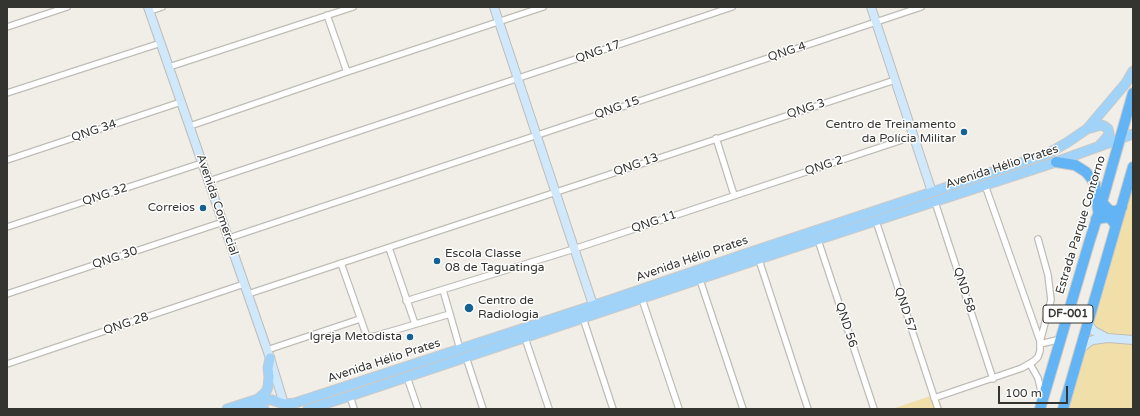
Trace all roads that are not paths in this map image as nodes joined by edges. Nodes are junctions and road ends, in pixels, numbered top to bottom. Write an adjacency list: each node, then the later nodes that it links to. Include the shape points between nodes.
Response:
1 (67, 7): 13 (street)
2 (162, 7): 9 (street)
3 (353, 7): 10 (street)
4 (494, 7): 11 (street)
5 (543, 7): 11 (street)
6 (732, 7): 18 (street, QNG 17)
7 (871, 7): 12 (street)
8 (921, 7): 12 (street, QNG 4)
9 (149, 9): 14 (street, Avenida Comercial)
10 (328, 16): 15 (street); 17 (street)
11 (499, 22): 17 (street); 18 (street)
12 (876, 22): 19 (street); 20 (street, QNG 4)
13 (7, 27)
14 (161, 43): 15 (street, Avenida Comercial); 21 (street)
15 (169, 67): 23 (street, Avenida Comercial)
16 (1133, 71): 25 (main road, Avenida Hélio Prates)
17 (347, 72): 24 (street)
18 (518, 79): 27 (street); 36 (street, QNG 17)
19 (895, 80): 28 (street); 29 (street, QNG 3)
20 (698, 81): 27 (street, QNG 15)
21 (7, 93)
22 (1133, 93): 30 (highway, Estrada Parque Contorno / DF-001)
23 (181, 102): 24 (street, Avenida Comercial); 32 (street, QNG 34)
24 (190, 126): 34 (street, Avenida Comercial)
25 (1087, 129): 31 (main road, via 1100,125 1108,129 1109,135); 38 (main road, Avenida Hélio Prates, via 1047,154)
26 (1133, 134): 30 (main road, Avenida Hélio Prates)
27 (536, 136): 39 (street); 50 (street, QNG 15)
28 (914, 136): 38 (street); 40 (street, QNG 2)
29 (716, 138): 39 (street, QNG 13); 40 (street)
30 (1121, 139): 31 (main road, Avenida Hélio Prates); 42 (highway, Estrada Parque Contorno / DF-001)
31 (1099, 146): 33 (main road, Avenida Hélio Prates)
32 (7, 160)
33 (1056, 162): 37 (main road, Avenida Hélio Prates); 44 (highway, via 1075,165 1091,178 1095,184)
34 (202, 163): 36 (street, Avenida Comercial); 48 (street, QNG 32)
35 (1133, 168): 43 (highway, DF-001)
36 (209, 181): 46 (street, Avenida Comercial)
37 (985, 185): 41 (main road, Avenida Hélio Prates); 76 (street)
38 (932, 192): 49 (main road, Avenida Hélio Prates)
39 (555, 193): 53 (street, QNG 13); 54 (street)
40 (734, 195): 54 (street, QNG 11)
41 (935, 202): 45 (main road, Avenida Hélio Prates); 85 (street, QND 58)
42 (1102, 202): 43 (highway, via 1111,211 1117,211); 44 (highway, Estrada Parque Contorno / DF-001)
43 (1122, 207): 47 (highway, DF-001)
44 (1097, 216): 47 (highway, via 1108,217); 74 (highway, Estrada Parque Contorno / DF-001)
45 (876, 221): 52 (main road, Avenida Hélio Prates); 87 (street, QND 57)
46 (223, 222): 50 (street, Avenida Comercial); 61 (street, QNG 30)
47 (1116, 226): 70 (highway, DF-001)
48 (7, 227)
49 (819, 229): 55 (main road, via 809,237 788,245); 63 (main road, Avenida Hélio Prates)
50 (229, 238): 59 (street, Avenida Comercial)
51 (1038, 238): 76 (street, via 1051,296)
52 (818, 240): 55 (main road, Avenida Hélio Prates); 103 (street, QND 56)
53 (389, 248): 57 (street, QNG 13); 65 (street)
54 (574, 248): 60 (street, QNG 11); 66 (street)
55 (784, 251): 56 (main road, Avenida Hélio Prates)
56 (759, 260): 58 (main road, Avenida Hélio Prates); 102 (street)
57 (341, 263): 62 (street, QNG 13); 69 (street)
58 (700, 280): 64 (main road, Avenida Hélio Prates); 101 (street)
59 (244, 284): 62 (street, Avenida Comercial); 81 (street, QNG 28)
60 (443, 290): 65 (street, QNG 11); 67 (street)
61 (7, 294)
62 (248, 294): 79 (street, Avenida Comercial)
63 (613, 299): 66 (main road, Avenida Hélio Prates); 68 (main road, via 612,302 585,312)
64 (642, 299): 68 (main road, Avenida Hélio Prates); 100 (street)
65 (406, 301): 71 (street)
66 (593, 305): 77 (main road, Avenida Hélio Prates)
67 (450, 314): 71 (street); 77 (street)
68 (583, 318): 72 (main road, Avenida Hélio Prates); 99 (street)
69 (360, 319): 71 (street, via 368,337); 79 (street)
70 (1087, 323): 73 (street, via 1094,331); 78 (highway, DF-001)
71 (415, 324)
72 (525, 338): 80 (main road, Avenida Hélio Prates); 98 (street)
73 (1108, 338): 75 (street); 78 (street, via 1093,340)
74 (1061, 339): 76 (street); 90 (highway, Estrada Parque Contorno / DF-001)
75 (1133, 340)
76 (1040, 343): 82 (street, via 1038,357)
77 (460, 349): 83 (main road, via 455,354 434,361 433,365); 91 (main road, Avenida Hélio Prates)
78 (1080, 349): 105 (highway, DF-001)
79 (268, 354): 88 (main road, via 268,387); 91 (street, Avenida Comercial)
80 (466, 357): 83 (main road, Avenida Hélio Prates); 97 (street)
81 (7, 364)
82 (1030, 364): 85 (street); 90 (street, via 1038,378)
83 (436, 368): 84 (main road, Avenida Hélio Prates)
84 (407, 378): 86 (main road, Avenida Hélio Prates); 96 (street)
85 (993, 379): 87 (street)
86 (350, 396): 94 (main road, Avenida Hélio Prates); 95 (street)
87 (934, 398): 104 (street, QND 57)
88 (258, 399): 89 (main road, Avenida Hélio Prates); 91 (main road, Avenida Hélio Prates, via 272,400)
89 (246, 403): 92 (main road, Avenida Hélio Prates); 93 (main road, via 256,404)
90 (1041, 404)
91 (281, 407)
92 (227, 409)
93 (264, 409)
94 (308, 409)
95 (354, 409)
96 (418, 409)
97 (483, 409)
98 (549, 409)
99 (613, 409)
100 (679, 409)
101 (743, 409)
102 (808, 409)
103 (874, 409)
104 (938, 409)
105 (1063, 409)

